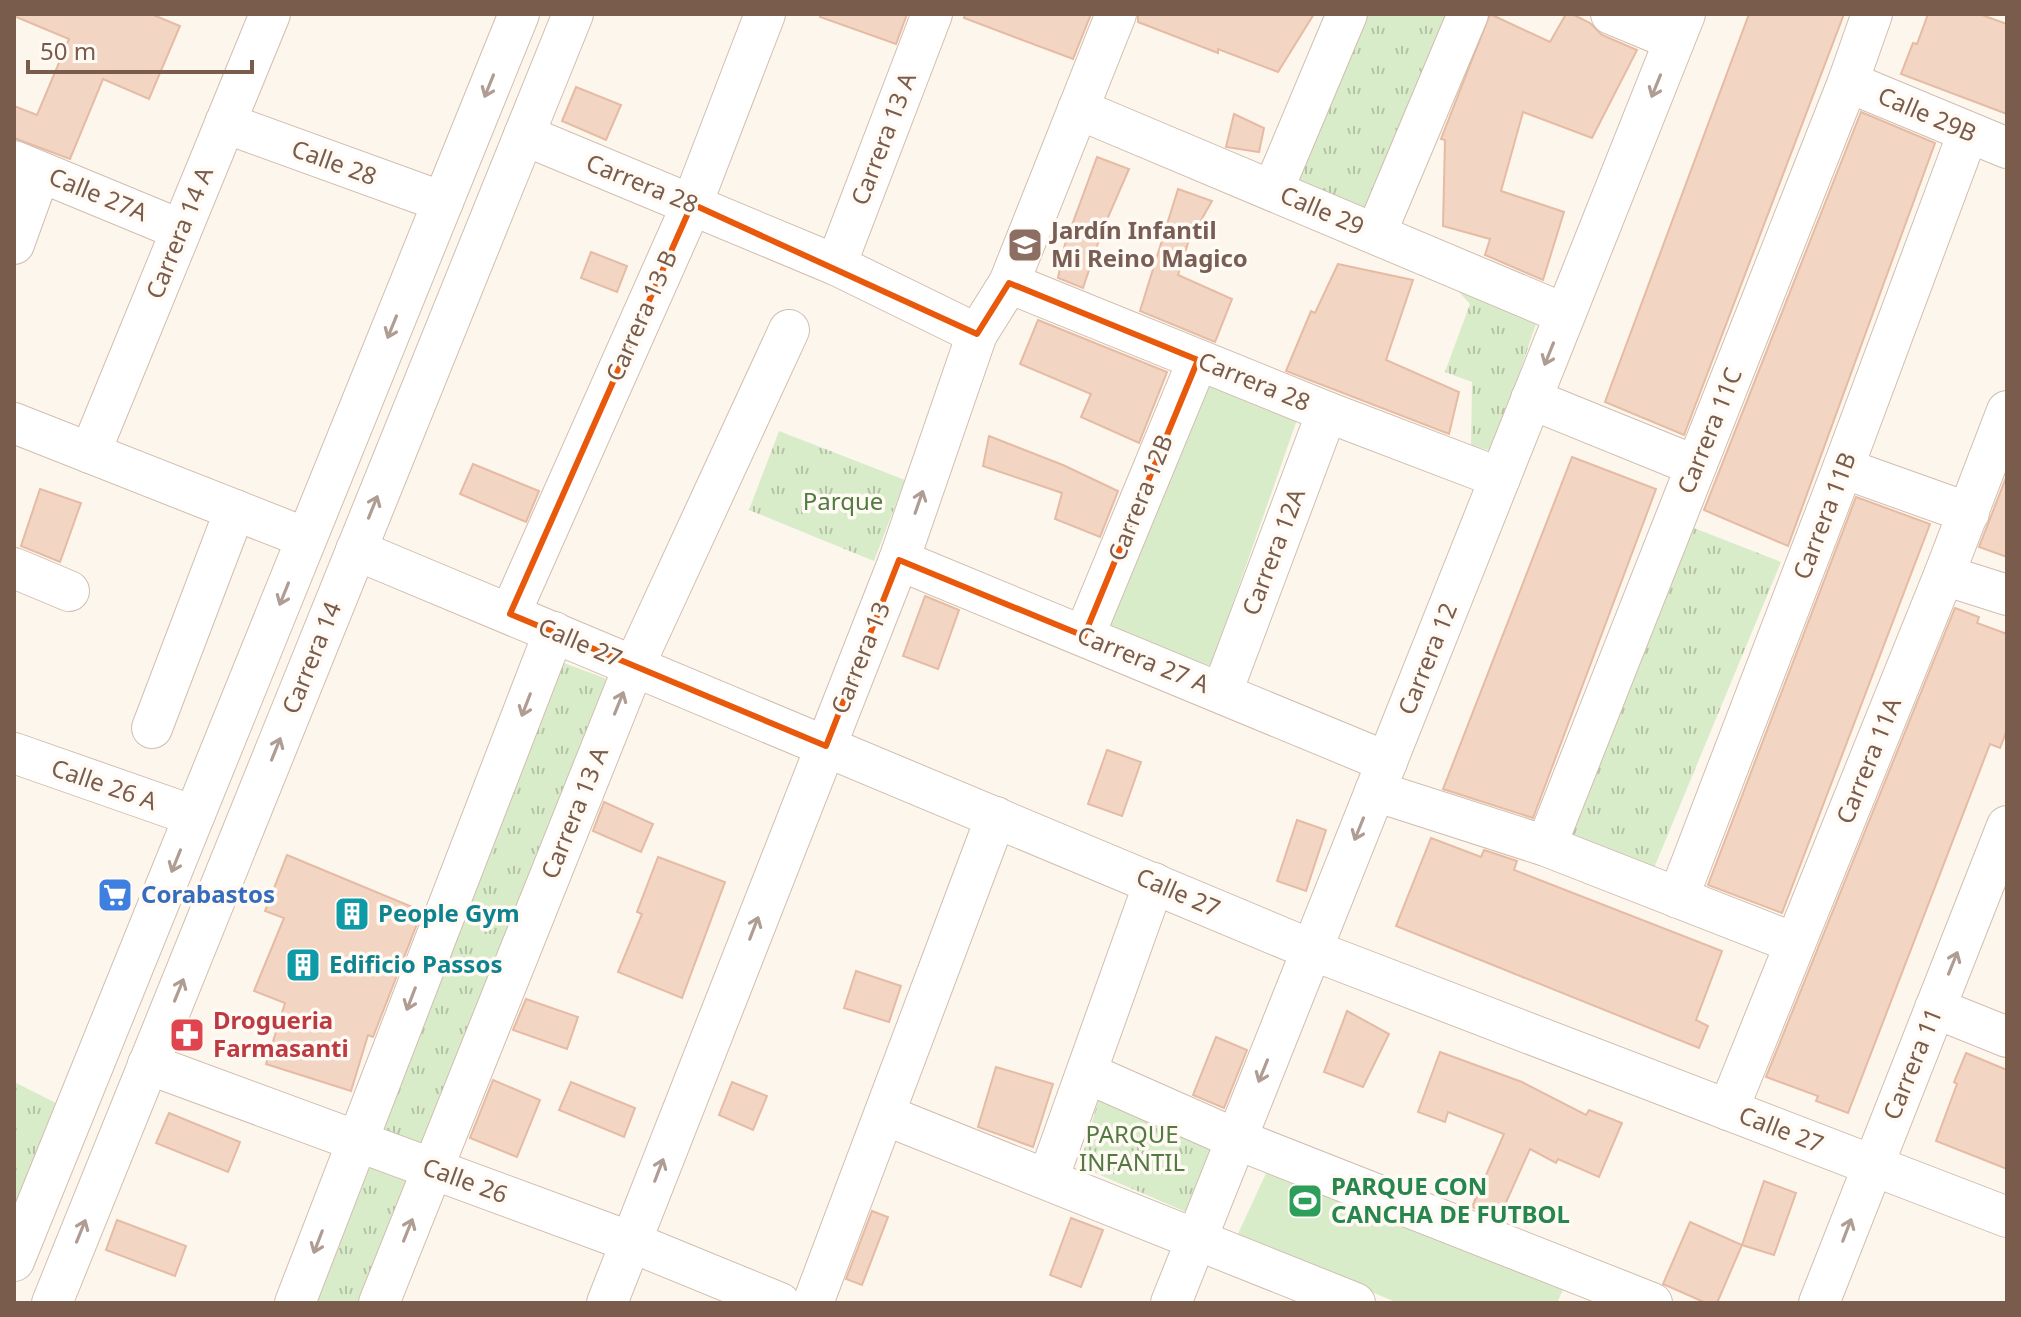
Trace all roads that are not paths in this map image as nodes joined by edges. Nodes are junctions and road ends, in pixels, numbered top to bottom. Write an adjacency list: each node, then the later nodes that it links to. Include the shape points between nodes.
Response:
1 (519, 14): 20 (street, Carrera 14, one-way to 20)
2 (573, 14): 16 (street, Carrera 14)
3 (765, 14): 21 (street, Carrera 13 B)
4 (932, 14): 25 (street, Carrera 13 A)
5 (1116, 14): 13 (street, Carrera 13)
6 (1347, 14): 19 (street)
7 (1468, 14): 23 (street)
8 (1611, 14): 11 (street)
9 (1872, 14): 12 (street, Carrera 11C)
10 (264, 16): 14 (street, Carrera 14 A)
11 (1680, 27): 27 (street, Carrera 12, one-way to 27)
12 (1848, 82): 15 (street, Calle 29B); 36 (street, Carrera 11C)
13 (1078, 109): 19 (street, Calle 29); 26 (street, Carrera 13)
14 (225, 123): 20 (street, Calle 28); 22 (street, Carrera 14 A)
15 (1968, 133): 17 (street, Calle 29B); 37 (street, Carrera 11B)
16 (524, 135): 21 (street, Carrera 28); 42 (street, Carrera 14, one-way to 16)
17 (2007, 148)
18 (27, 166): 22 (street, Calle 27A); 24 (street)
19 (1273, 190): 23 (street, Calle 29)
20 (443, 202): 41 (street, Carrera 14, one-way to 41)
21 (692, 204): 25 (street, Carrera 28); 48 (street, Carrera 13 B)
22 (181, 230): 35 (street, Carrera 14 A)
23 (1376, 233): 27 (street, Calle 29)
24 (14, 244)
25 (836, 265): 29 (street, Carrera 28)
26 (1009, 283): 29 (street, Carrera 13); 30 (street, Carrera 28)
27 (1565, 314): 31 (street, Carrera 12, one-way to 31)
28 (789, 330): 51 (street, Carrera 13 A)
29 (977, 334): 43 (street, Carrera 13, one-way to 29)
30 (1198, 360): 33 (street, Carrera 28); 50 (street, Carrera 12B)
31 (1531, 399): 36 (street); 38 (street, Carrera 12)
32 (2007, 411): 40 (street, Carrera 11A)
33 (1327, 412): 38 (street, Carrera 28); 52 (street, Carrera 12A)
34 (14, 423): 35 (street)
35 (90, 453): 39 (street)
36 (1696, 466): 60 (street, Carrera 11C)
37 (1843, 468): 40 (street); 62 (street, Carrera 11B)
38 (1500, 478): 56 (street, Carrera 12)
39 (235, 510): 41 (street); 53 (street)
40 (1969, 513): 45 (street, Carrera 11A)
41 (306, 538): 57 (street, Carrera 14, one-way to 57)
42 (356, 550): 48 (street, Calle 27); 67 (street, Carrera 14, one-way to 42)
43 (899, 560): 50 (street, Carrera 27 A); 54 (street, Carrera 13)
44 (14, 568): 46 (street)
45 (1944, 575): 47 (street); 63 (street, Carrera 11A)
46 (69, 591)
47 (2007, 595)
48 (510, 614): 49 (street, Calle 27)
49 (554, 632): 51 (street, Calle 27); 72 (street, one-way to 72)
50 (1084, 636): 52 (street, Carrera 27 A)
51 (634, 666): 54 (street, Calle 27); 74 (street, Carrera 13 A, one-way to 51)
52 (1222, 692): 56 (street, Carrera 27 A)
53 (152, 728)
54 (826, 746): 58 (street, Calle 27); 78 (street, Carrera 13, one-way to 54)
55 (17, 762): 57 (street, Calle 26 A)
56 (1381, 777): 60 (street, Carrera 27 A); 64 (street, Carrera 12, one-way to 64)
57 (194, 816): 79 (street, Carrera 14, one-way to 79)
58 (996, 817): 61 (street, Calle 27); 70 (street)
59 (2007, 826): 65 (street, Carrera 11, one-way to 59)
60 (1546, 846): 62 (street, Carrera 27 A)
61 (1154, 883): 64 (street, Calle 27); 68 (street)
62 (1678, 898): 63 (street, Carrera 27 A)
63 (1794, 943): 69 (street, Carrera 11A)
64 (1312, 950): 69 (street, Calle 27); 71 (street, Carrera 12, one-way to 71)
65 (1935, 1008): 66 (street); 73 (street, Carrera 11)
66 (2007, 1037)
67 (148, 1064): 72 (street, Calle 26); 81 (street, Carrera 14, one-way to 67)
68 (1087, 1073): 71 (street); 75 (street)
69 (1728, 1110): 73 (street, Calle 27)
70 (885, 1115): 75 (street); 86 (street)
71 (1236, 1139): 77 (street, Carrera 12); 80 (street)
72 (355, 1141): 74 (street, Calle 26); 82 (street, one-way to 82)
73 (1873, 1166): 76 (street, Calle 27); 90 (street, Carrera 11, one-way to 73)
74 (432, 1169): 78 (street, Calle 26); 83 (street, Carrera 13 A, one-way to 74)
75 (1048, 1179): 77 (street)
76 (2007, 1217)
77 (1197, 1239): 87 (street, Carrera 12); 88 (street)
78 (631, 1242): 84 (street, Carrera 13); 85 (street, Calle 26)
79 (14, 1261)
80 (1584, 1290): 89 (street)
81 (52, 1303)
82 (295, 1303)
83 (379, 1303)
84 (607, 1303)
85 (780, 1303)
86 (813, 1303)
87 (1171, 1303)
88 (1355, 1303)
89 (1652, 1303)
90 (1819, 1303)

